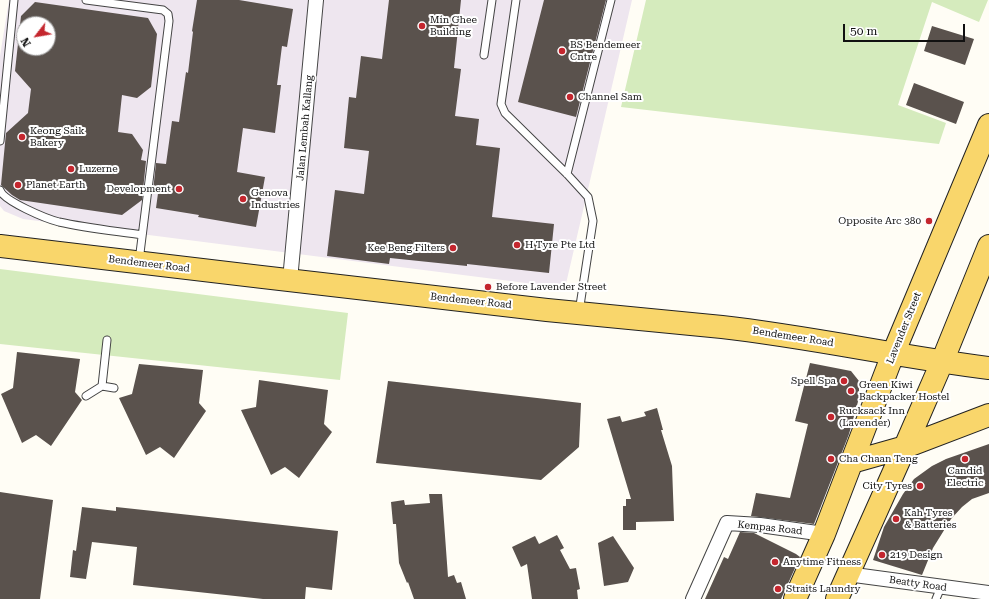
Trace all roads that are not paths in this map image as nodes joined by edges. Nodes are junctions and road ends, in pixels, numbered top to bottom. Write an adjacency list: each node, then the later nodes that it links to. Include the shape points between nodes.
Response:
1 (14, 0): 9 (lane)
2 (86, 0): 13 (lane, via 163,10 168,14 170,21)
3 (316, 0): 17 (street, Jalan Lembah Kallang)
4 (492, 0): 7 (lane)
5 (516, 0): 10 (lane, via 501,104 505,113)
6 (611, 0): 10 (lane)
7 (484, 55)
8 (989, 125): 20 (main road, Lavender Street)
9 (0, 141)
10 (568, 174): 18 (lane, via 588,197 593,221)
11 (0, 190): 13 (lane, via 1,194 18,205 58,222)
12 (0, 233): 15 (main road)
13 (142, 235): 16 (lane)
14 (989, 246): 21 (main road)
15 (8, 247): 16 (main road, Bendemeer Road)
16 (139, 263): 17 (main road, Bendemeer Road)
17 (290, 280): 18 (main road, Bendemeer Road)
18 (579, 313): 20 (main road, Bendemeer Road, via 791,336)
19 (107, 340): 23 (lane)
20 (893, 354): 21 (main road, Bendemeer Road); 28 (main road, Lavender Street)
21 (942, 362): 22 (main road, Bendemeer Road); 27 (main road)
22 (989, 368)
23 (102, 386): 24 (lane); 25 (lane)
24 (114, 388)
25 (86, 396)
26 (989, 415): 27 (main road)
27 (905, 447): 28 (main road); 30 (main road)
28 (852, 462): 29 (main road, Lavender Street)
29 (824, 534): 33 (street, Kempas Road, via 727,523); 34 (main road, Lavender Street)
30 (847, 574): 31 (street, Beatty Road); 35 (main road)
31 (939, 593): 32 (street, Beatty Road)
32 (989, 593)
33 (693, 599)
34 (796, 599)
35 (837, 599)

